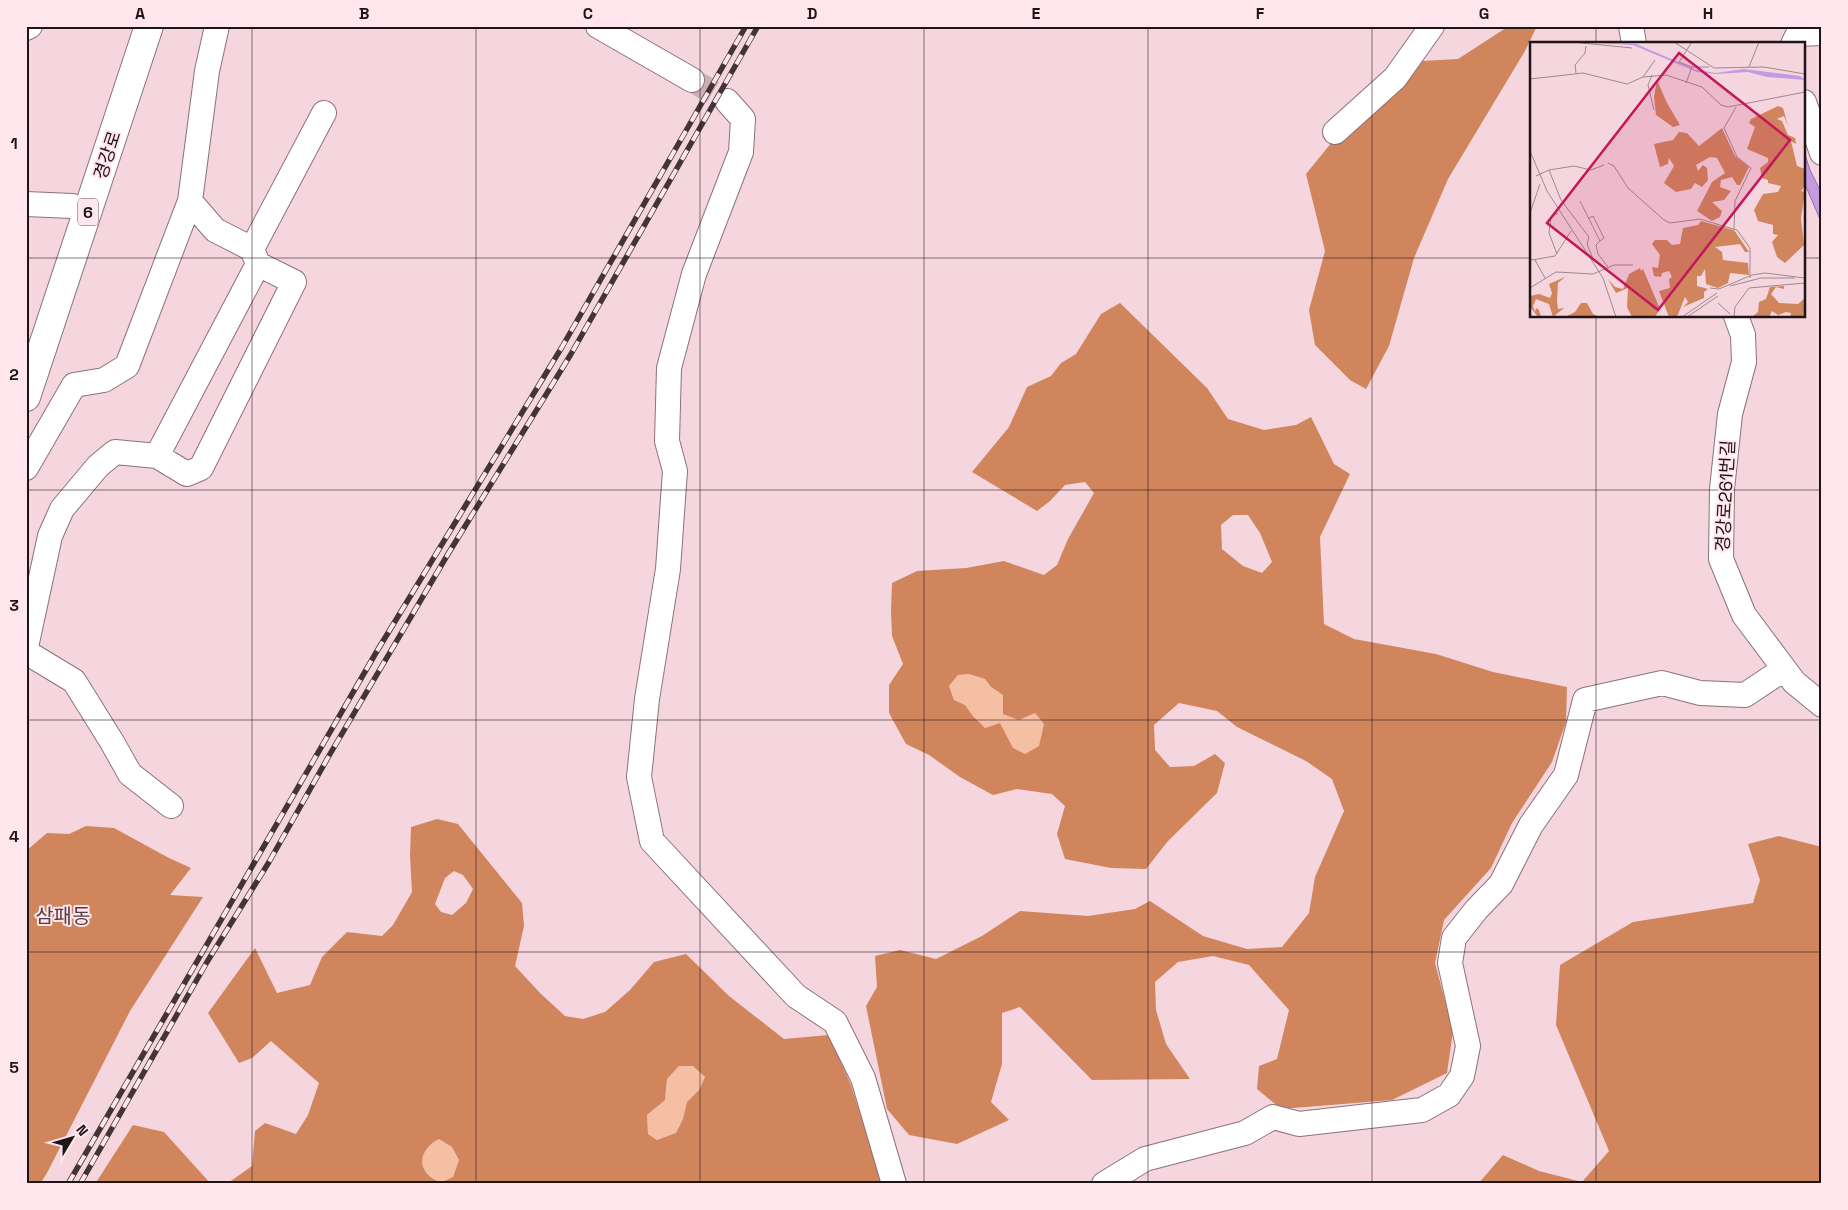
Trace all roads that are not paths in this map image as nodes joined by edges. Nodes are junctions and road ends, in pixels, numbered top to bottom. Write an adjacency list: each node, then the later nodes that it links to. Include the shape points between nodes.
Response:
1 (30, 26): 8 (street)
2 (132, 26): 20 (main road, 경강로 / 6)
3 (149, 26): 24 (main road, 경강로 / 6)
4 (218, 26): 18 (street, via 207,71)
5 (598, 26): 12 (street)
6 (1432, 26): 16 (street, via 1395,78)
7 (1631, 26): 10 (street)
8 (26, 28)
9 (1822, 33): 11 (street, via 1798,34)
10 (1634, 42)
11 (1794, 42)
12 (692, 80)
13 (727, 101): 32 (street, via 743,119 741,152 694,274 669,368 668,441 675,471 668,569 639,777 652,841 796,996 835,1022 863,1078)
14 (1806, 111): 17 (street)
15 (324, 113): 21 (street)
16 (1335, 132)
17 (1816, 157)
18 (190, 201): 21 (street, via 215,230); 26 (street, via 127,366 104,380 74,385)
19 (26, 204): 20 (street)
20 (72, 206): 23 (main road, 경강로 / 6)
21 (255, 256): 25 (street); 25 (street, via 294,282 201,468 187,474)
22 (1737, 318): 29 (street, 경강로261번길, via 1743,335 1744,362 1730,414 1722,489 1721,560 1744,615)
23 (26, 344)
24 (26, 398)
25 (157, 456): 27 (street, via 116,452 98,466 62,509 50,536)
26 (26, 468)
27 (26, 647)
28 (26, 652): 31 (street, via 74,681 130,774)
29 (1784, 669): 30 (street, 경강로261번길, via 1794,682); 33 (street, via 1745,695 1700,693 1662,683 1585,700 1566,775 1531,825 1501,884 1454,938 1450,963 1468,1046 1462,1076 1449,1095 1422,1110 1300,1124 1273,1117 1245,1133 1145,1159)
30 (1822, 705)
31 (172, 806)
32 (894, 1184)
33 (1104, 1184)

